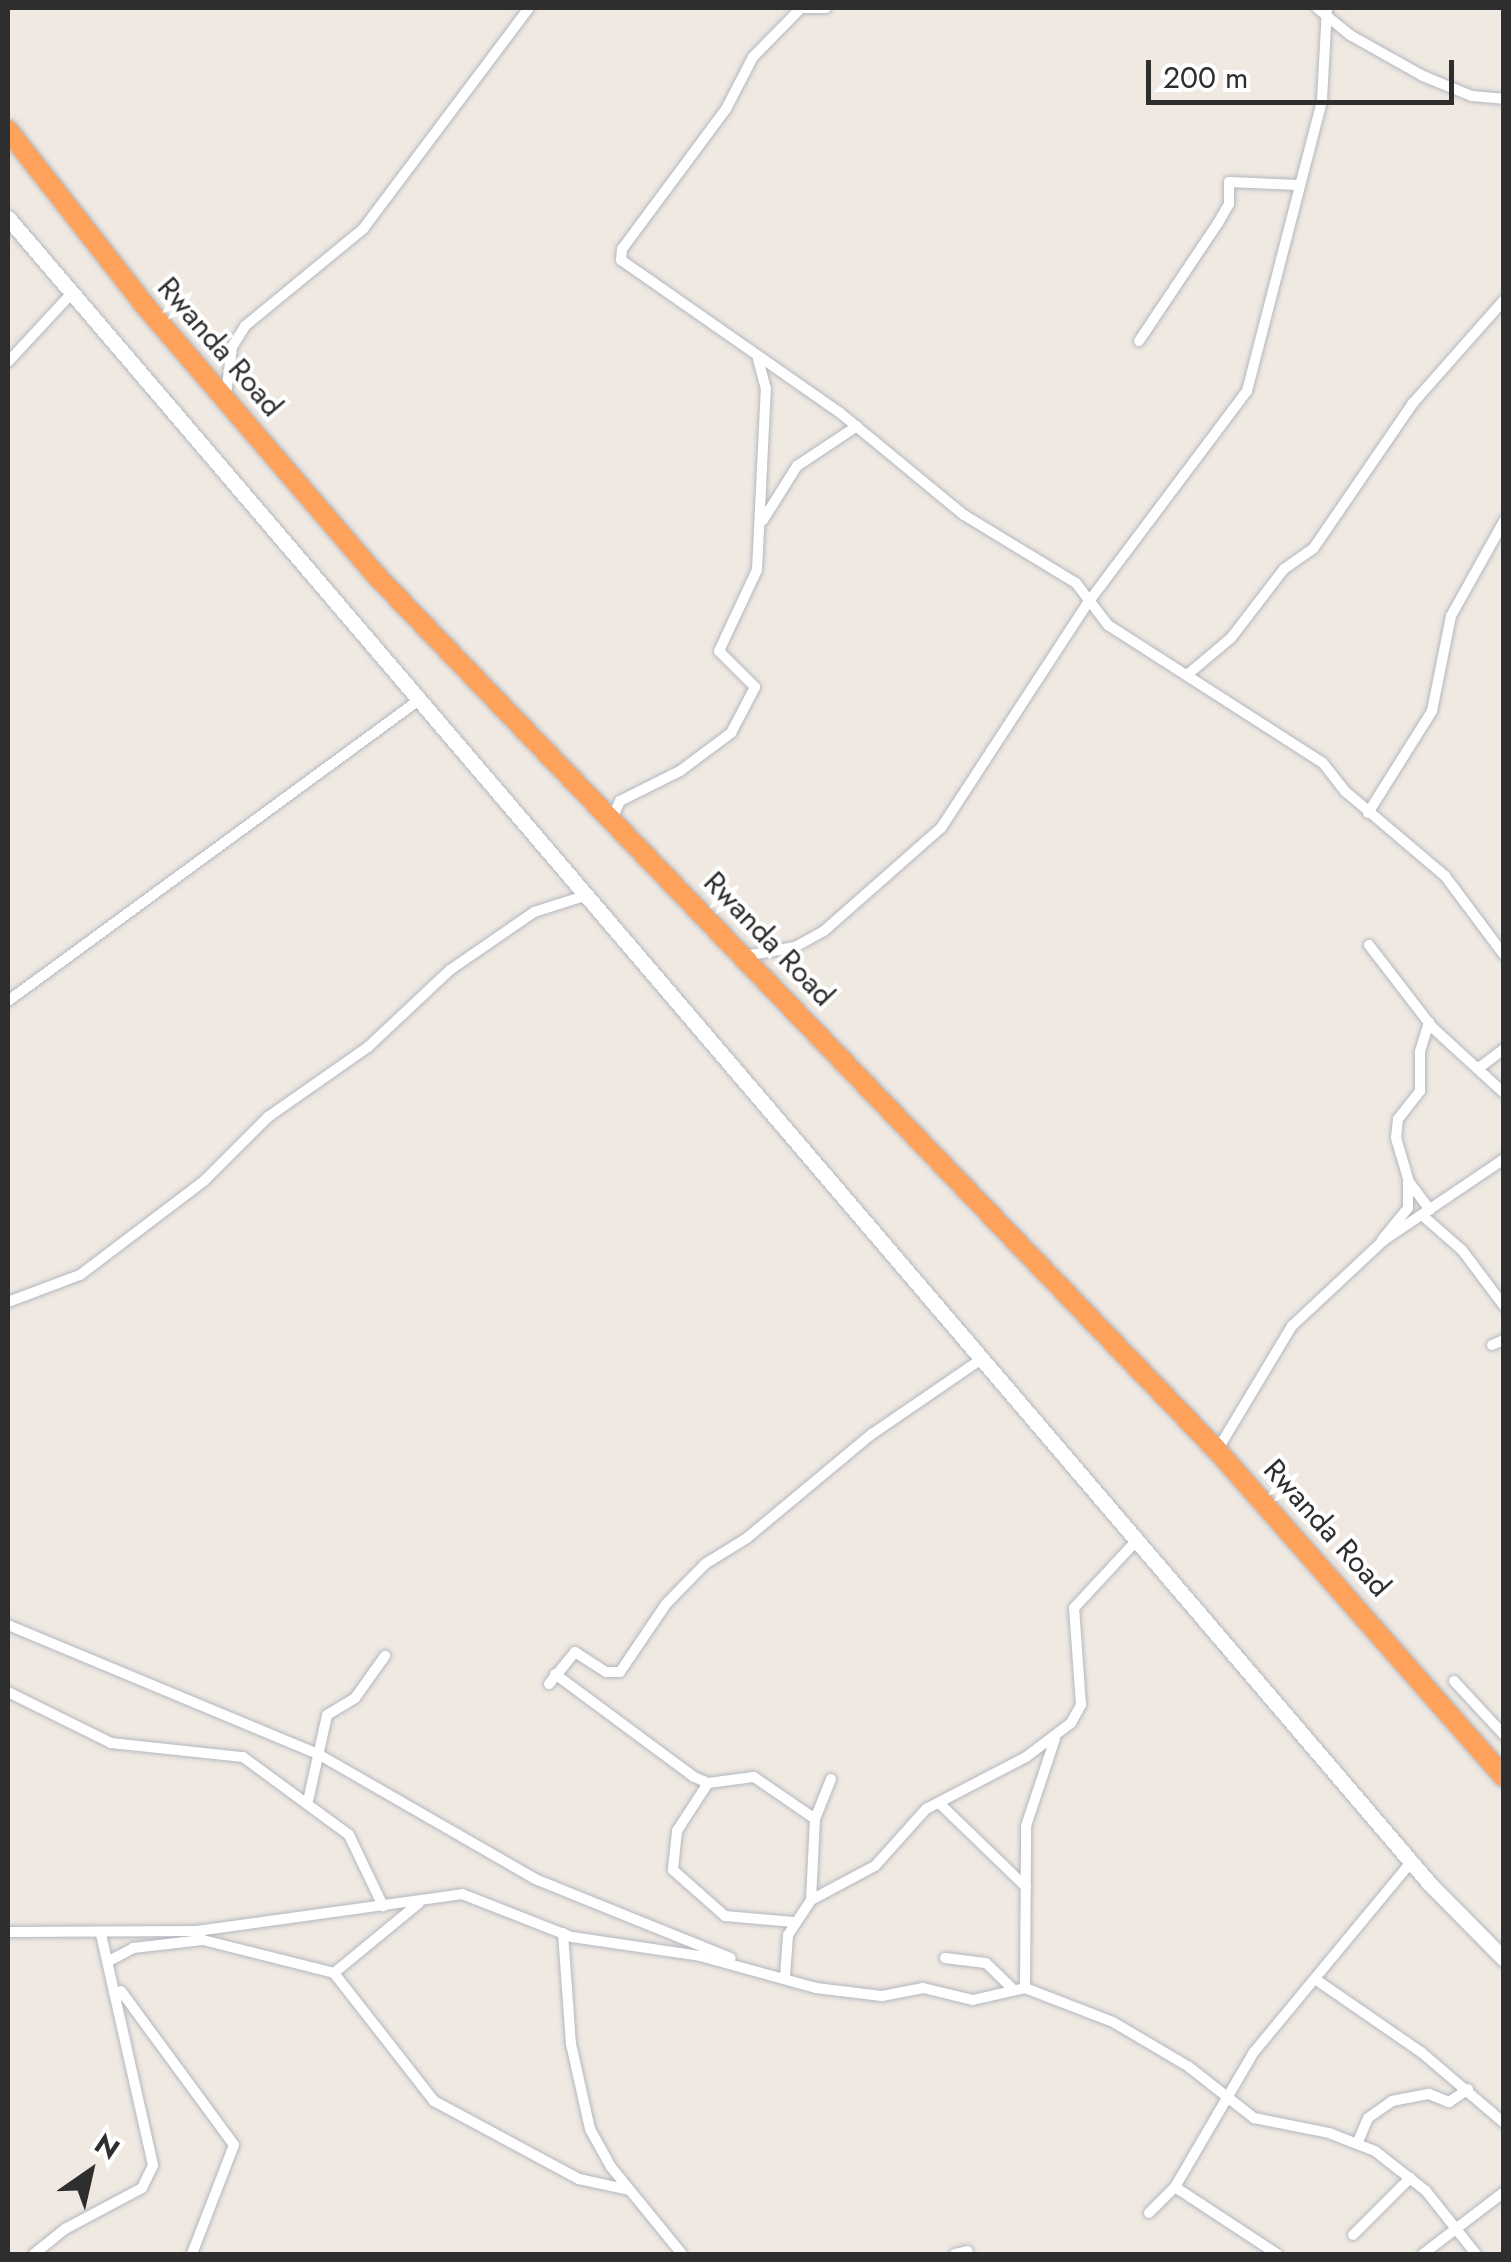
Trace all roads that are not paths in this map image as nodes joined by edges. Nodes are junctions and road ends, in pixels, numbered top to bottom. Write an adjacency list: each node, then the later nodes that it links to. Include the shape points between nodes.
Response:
1 (530, 8): 14 (street, via 363,229 246,326 229,359)
2 (803, 8): 3 (street); 12 (street, via 760,46 726,109 619,257)
3 (826, 8)
4 (1323, 10): 5 (street, via 1423,76 1472,96); 7 (street, via 1327,70)
5 (1504, 98)
6 (8, 130): 14 (highway, Rwanda Road)
7 (1298, 185): 11 (street, via 1229,182 1223,214); 18 (street, via 1247,391)
8 (8, 218): 9 (street)
9 (71, 294): 13 (street); 20 (street)
10 (1504, 300): 19 (street, via 1413,403 1313,548 1284,568 1231,638)
11 (1139, 341)
12 (758, 358): 15 (street); 17 (street, via 766,389)
13 (8, 362)
14 (226, 398): 22 (highway, Rwanda Road, via 443,649)
15 (857, 426): 17 (street, via 797,466); 18 (street, via 964,516 1069,578)
16 (1504, 521): 21 (street, via 1452,616 1432,711)
17 (758, 530): 22 (street, via 754,584 719,648 756,684 734,729 680,771 620,801)
18 (1091, 600): 19 (street, via 1108,626); 28 (street, via 924,848 867,888 824,931 795,946)
19 (1186, 675): 21 (street, via 1320,760)
20 (419, 700): 23 (street); 29 (street)
21 (1368, 812): 25 (street, via 1445,876)
22 (610, 821): 28 (highway, Rwanda Road)
23 (584, 896): 38 (street, via 534,912 450,970 368,1047 268,1117 225,1164 80,1275); 40 (street)
24 (1504, 928): 25 (street)
25 (1492, 934): 27 (street)
26 (1369, 945): 30 (street)
27 (1504, 955)
28 (744, 956): 41 (highway, Rwanda Road)
29 (8, 1001)
30 (1429, 1022): 32 (street); 35 (street, via 1420,1052 1420,1092 1396,1126)
31 (1504, 1049): 32 (street)
32 (1480, 1067): 33 (street)
33 (1504, 1093)
34 (1504, 1159): 36 (street)
35 (1407, 1176): 36 (street); 37 (street, via 1408,1208)
36 (1426, 1213): 37 (street); 39 (street)
37 (1380, 1244): 41 (street, via 1292,1326)
38 (8, 1302)
39 (1504, 1306)
40 (984, 1358): 42 (street); 52 (street, via 872,1434 748,1538 705,1564 666,1604 620,1672 606,1672 575,1652 552,1679)
41 (1217, 1450): 50 (highway, Rwanda Road)
42 (1138, 1539): 48 (street, via 1074,1608 1081,1705); 56 (street)
43 (8, 1624): 49 (street)
44 (385, 1656): 49 (street, via 356,1698 327,1715)
45 (1454, 1681): 47 (street)
46 (8, 1692): 53 (street, via 111,1744 243,1757)
47 (1504, 1735)
48 (1055, 1738): 54 (street); 57 (street, via 1026,1826)
49 (318, 1754): 53 (street); 69 (street, via 535,1880)
50 (1504, 1777)
51 (831, 1779): 55 (street)
52 (708, 1784): 55 (street, via 754,1777); 61 (street, via 677,1830 672,1870 724,1916)
53 (308, 1801): 60 (street, via 361,1851)
54 (939, 1803): 57 (street); 58 (street, via 875,1866)
55 (816, 1819): 58 (street)
56 (1411, 1862): 66 (street); 70 (street)
57 (1026, 1887): 73 (street)
58 (810, 1900): 61 (street)
59 (420, 1903): 60 (street); 63 (street, via 476,1896); 68 (street)
60 (383, 1906): 64 (street, via 197,1931)
61 (794, 1922): 69 (street)
62 (8, 1932): 64 (street)
63 (563, 1933): 69 (street); 82 (street, via 578,2084 590,2129)
64 (101, 1934): 67 (street)
65 (945, 1958): 72 (street, via 986,1963)
66 (1504, 1959)
67 (109, 1961): 68 (street, via 133,1948 203,1940); 71 (street)
68 (334, 1973): 82 (street, via 434,2101 579,2179)
69 (783, 1976): 72 (street, via 870,1995 923,1988 973,2000)
70 (1315, 1980): 74 (street); 77 (street)
71 (115, 1981): 88 (street, via 148,2120 152,2172 142,2188 63,2230); 89 (street, via 234,2146)
72 (1011, 1988): 73 (street)
73 (1025, 1988): 77 (street, via 1113,2022)
74 (1446, 2074): 75 (street); 76 (street)
75 (1468, 2089): 76 (street, via 1449,2102); 78 (street)
76 (1429, 2094): 79 (street, via 1392,2101 1368,2118)
77 (1227, 2096): 79 (street, via 1270,2125); 81 (street)
78 (1504, 2123)
79 (1356, 2144): 80 (street)
80 (1410, 2178): 85 (street); 86 (street)
81 (1175, 2187): 84 (street); 92 (street)
82 (629, 2190): 90 (street)
83 (1504, 2192): 85 (street)
84 (1149, 2213)
85 (1454, 2229): 93 (street); 94 (street)
86 (1353, 2235)
87 (968, 2251): 91 (street)
88 (34, 2254)
89 (192, 2254)
90 (682, 2254)
91 (954, 2254)
92 (1276, 2254)
93 (1423, 2254)
94 (1476, 2254)

